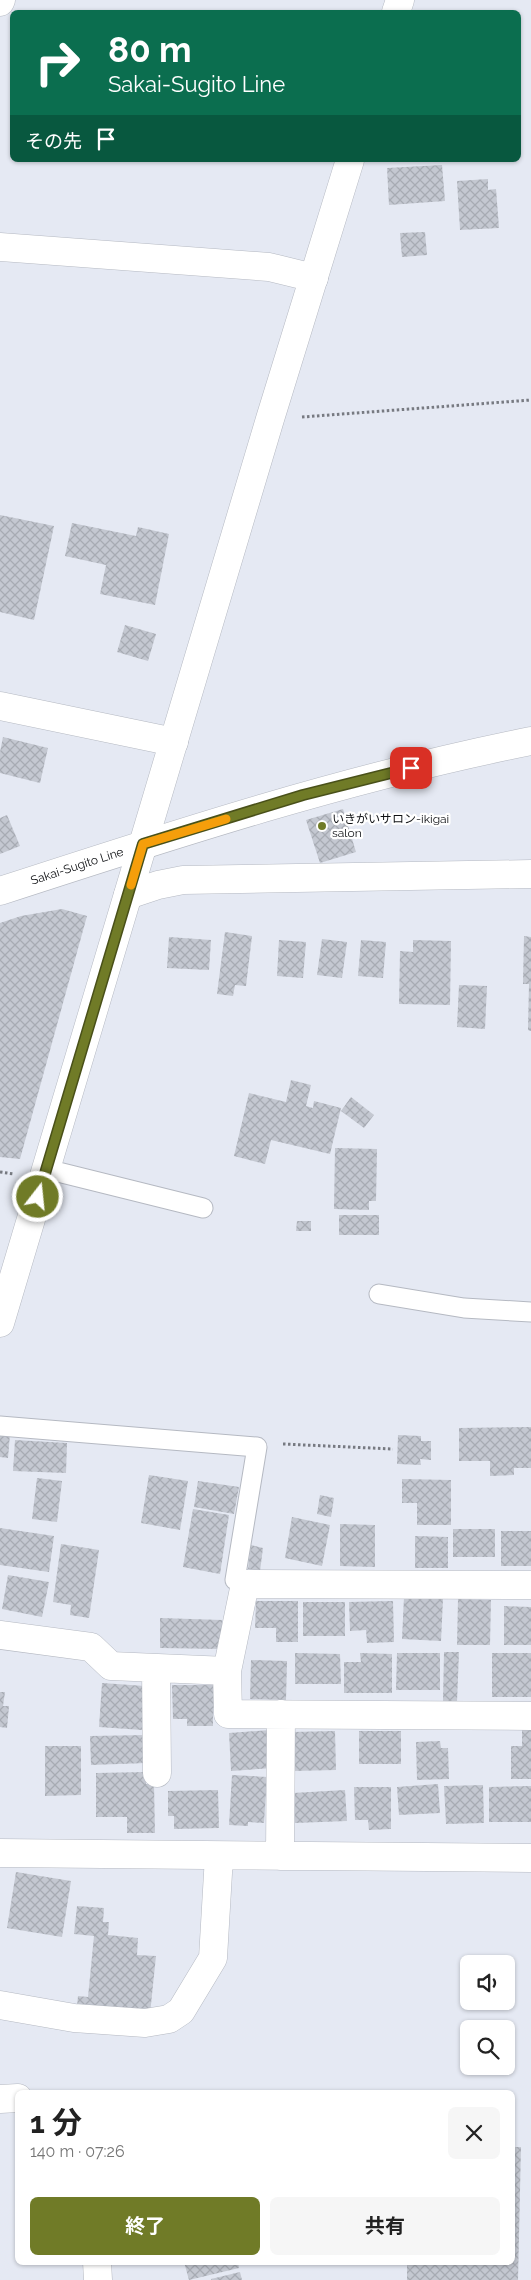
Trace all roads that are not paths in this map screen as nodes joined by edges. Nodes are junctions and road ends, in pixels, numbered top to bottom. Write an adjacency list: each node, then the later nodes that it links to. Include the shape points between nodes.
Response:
1 (349, 162): 3 (street)
2 (0, 247): 3 (street, via 269,267)
3 (314, 278): 6 (street)
4 (0, 706): 6 (street)
5 (531, 741): 7 (street, Sakai-Sugito Line, via 335,786)
6 (174, 742): 7 (street)
7 (143, 844): 9 (street, Sakai-Sugito Line); 10 (street)
8 (531, 874): 10 (street, via 182,880 158,884)
9 (0, 891)
10 (128, 895): 11 (street)
11 (46, 1169): 12 (lane); 15 (street)
12 (203, 1208)
13 (379, 1294): 14 (lane, via 464,1308)
14 (531, 1312)
15 (0, 1323)
16 (0, 1426): 17 (lane, via 257,1447 236,1580)
17 (245, 1584): 18 (street); 21 (street)
18 (531, 1585)
19 (0, 1635): 20 (street, via 91,1647 111,1666)
20 (156, 1668): 21 (street); 24 (street)
21 (227, 1671): 22 (street, via 228,1714)
22 (281, 1714): 23 (street); 27 (street)
23 (531, 1716)
24 (157, 1773)
25 (0, 1853): 26 (street)
26 (219, 1856): 27 (street); 29 (street, via 212,1958 181,2011 169,2019 145,2023 74,2018)
27 (280, 1856): 28 (street)
28 (531, 1858)
29 (0, 2005)
30 (15, 2098): 31 (street)
31 (0, 2099)
32 (97, 2265): 33 (street)
33 (98, 2280)

